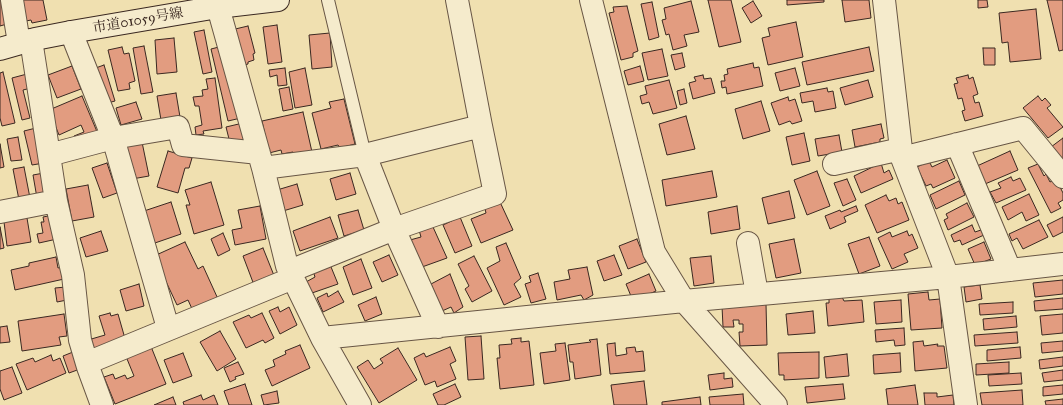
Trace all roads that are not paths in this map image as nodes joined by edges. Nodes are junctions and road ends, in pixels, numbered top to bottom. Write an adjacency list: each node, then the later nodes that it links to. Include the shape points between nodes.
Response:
1 (12, 0): 9 (street)
2 (278, 0): 7 (street, 市道01059号線)
3 (328, 0): 15 (lane)
4 (457, 0): 10 (street)
5 (591, 0): 28 (street, via 654,252)
6 (884, 0): 13 (street)
7 (218, 7): 8 (street, 市道01059号線); 16 (street)
8 (71, 32): 9 (street, 市道01059号線); 11 (street)
9 (17, 44): 14 (street)
10 (481, 126): 15 (street); 21 (street, via 495,194)
11 (113, 138): 14 (street); 16 (street, via 178,127 184,145); 30 (street)
12 (957, 144): 13 (street); 18 (street, via 1023,128); 24 (street)
13 (901, 153): 17 (street); 26 (street)
14 (49, 155): 19 (street)
15 (365, 155): 16 (street); 21 (street)
16 (261, 160): 25 (street)
17 (834, 164)
18 (1063, 177)
19 (56, 201): 20 (street); 32 (street, via 73,275 80,340)
20 (0, 212)
21 (394, 230): 25 (street); 29 (street)
22 (748, 243): 27 (street)
23 (1063, 264): 24 (street)
24 (1010, 270): 26 (street)
25 (291, 274): 30 (street); 31 (street)
26 (948, 277): 27 (street); 36 (street)
27 (758, 294): 28 (street)
28 (684, 301): 29 (street); 35 (street)
29 (438, 326): 31 (street)
30 (168, 328): 32 (street)
31 (322, 338): 34 (street)
32 (87, 363): 33 (street)
33 (102, 405)
34 (360, 405)
35 (776, 405)
36 (966, 405)

